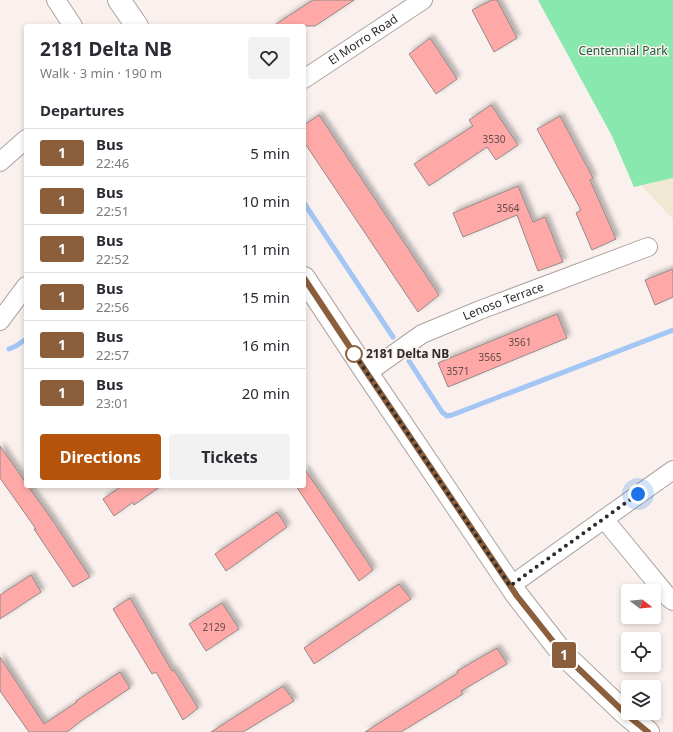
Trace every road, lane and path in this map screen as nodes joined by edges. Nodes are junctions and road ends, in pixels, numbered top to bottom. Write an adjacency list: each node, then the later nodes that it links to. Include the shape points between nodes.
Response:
1 (56, 0): 4 (street)
2 (119, 0): 5 (main road)
3 (423, 0): 6 (street, El Morro Road)
4 (72, 24)
5 (136, 24)
6 (306, 78)
7 (24, 142): 8 (street)
8 (0, 162)
9 (648, 247): 13 (street, Lenoso Terrace, via 422,334)
10 (306, 281): 13 (main road)
11 (24, 289): 12 (street)
12 (0, 321)
13 (367, 373): 16 (main road)
14 (673, 470): 15 (street)
15 (604, 519): 16 (street); 17 (street)
16 (510, 586): 18 (main road, via 563,654)
17 (673, 601)
18 (648, 732)

